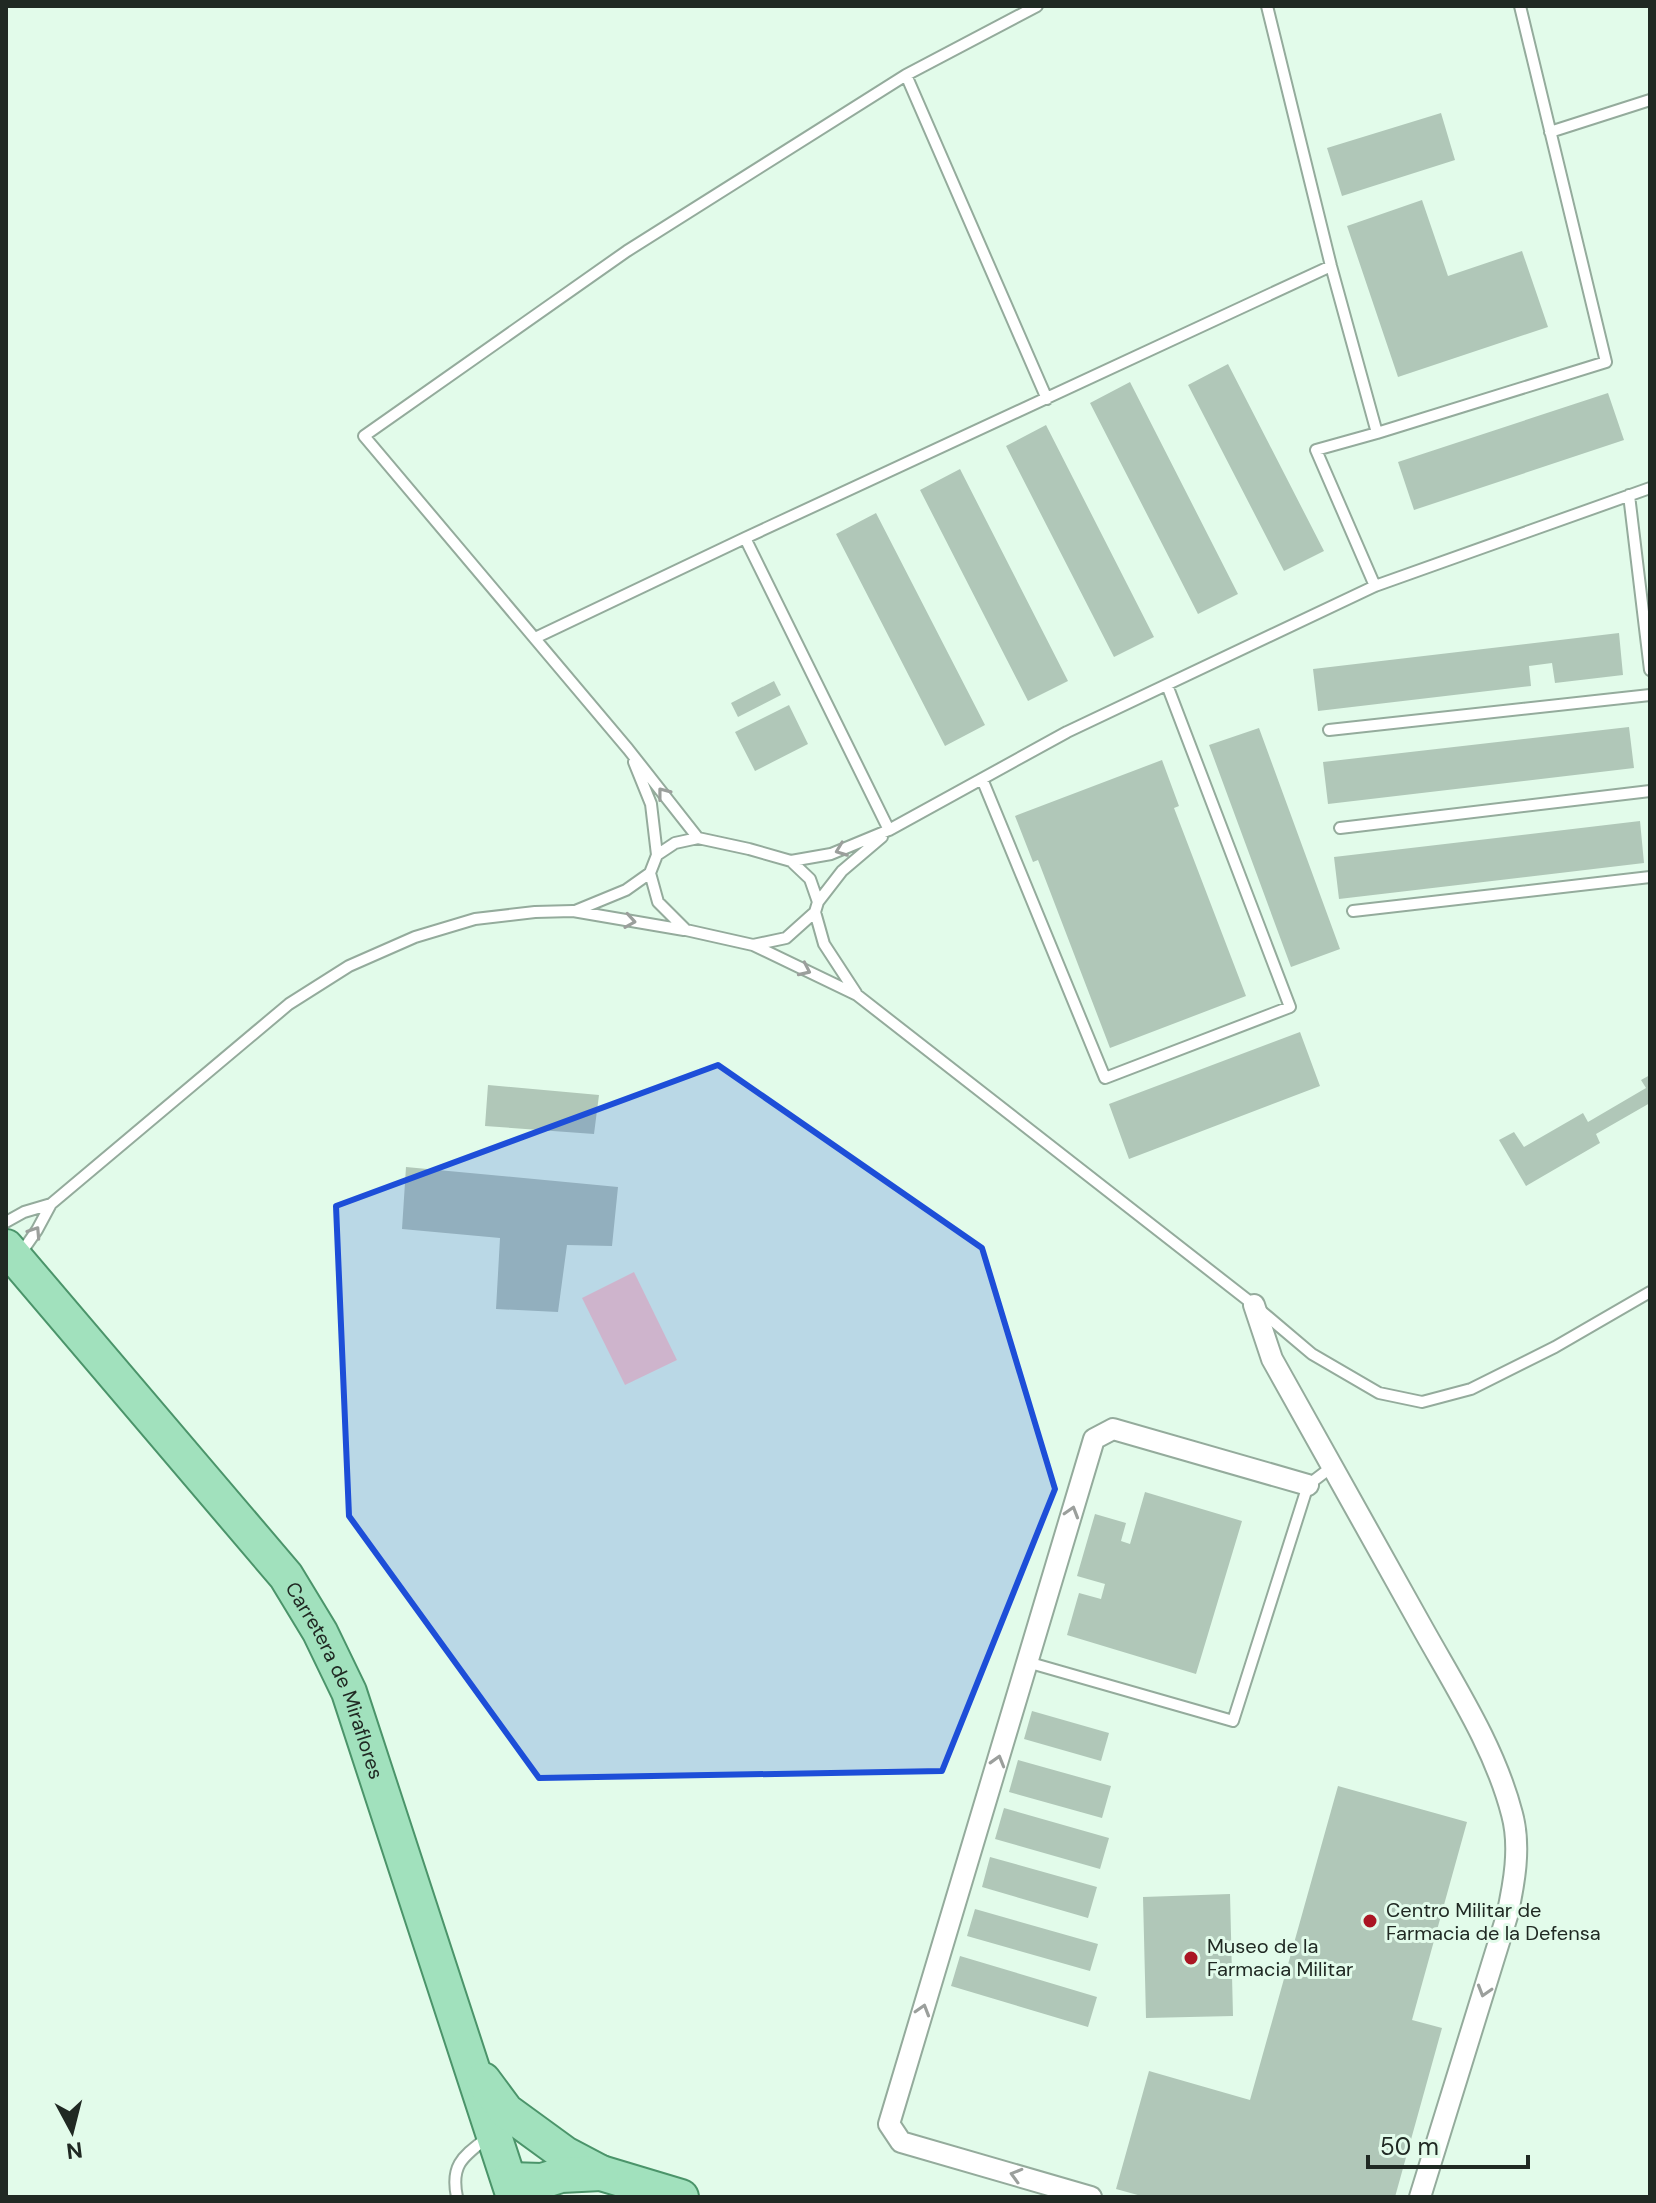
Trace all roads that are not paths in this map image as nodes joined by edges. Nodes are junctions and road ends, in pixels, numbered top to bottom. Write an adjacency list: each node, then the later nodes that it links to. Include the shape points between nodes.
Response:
1 (1037, 6): 4 (lane)
2 (1267, 6): 7 (lane)
3 (1520, 6): 6 (lane)
4 (906, 75): 8 (lane); 15 (lane, via 627,251 364,436)
5 (1650, 100): 6 (lane)
6 (1550, 132): 9 (lane, via 1606,362)
7 (1331, 266): 8 (lane); 9 (lane)
8 (1047, 399): 12 (lane)
9 (1377, 433): 13 (lane, via 1316,450)
10 (1650, 488): 11 (lane)
11 (1629, 495): 13 (lane); 14 (lane)
12 (745, 538): 15 (lane); 24 (lane)
13 (1375, 586): 17 (lane)
14 (1646, 599): 16 (lane)
15 (535, 638): 20 (lane)
16 (1650, 670)
17 (1167, 685): 21 (lane); 21 (lane, via 1290,1007 1105,1078)
18 (1650, 695): 19 (lane)
19 (1329, 730)
20 (628, 749): 25 (lane, one-way to 20); 26 (lane, via 651,804)
21 (982, 779): 24 (lane)
22 (1650, 791): 23 (lane)
23 (1340, 828)
24 (889, 830): 27 (lane, one-way to 27, via 831,854); 30 (lane, via 842,871)
25 (698, 838): 26 (lane, via 675,843); 27 (lane)
26 (657, 855): 28 (lane)
27 (791, 861): 30 (lane, via 810,879)
28 (650, 873): 31 (lane, via 626,890); 33 (lane, via 658,902)
29 (1650, 877): 32 (lane)
30 (816, 907): 34 (lane, via 786,938); 35 (lane, via 824,944)
31 (573, 911): 33 (lane, one-way to 33); 36 (lane, via 475,919 415,937 349,966 289,1004)
32 (1353, 911)
33 (686, 930): 34 (lane)
34 (753, 945): 35 (lane, one-way to 35)
35 (857, 995): 40 (lane)
36 (51, 1204): 37 (lane); 38 (lane, one-way to 36, via 37,1230)
37 (6, 1222)
38 (11, 1253): 44 (main road, Carretera de Miraflores, via 286,1576 320,1632 349,1692)
39 (1650, 1292): 40 (lane, via 1471,1389 1422,1402 1379,1393 1312,1354)
40 (1254, 1305): 41 (street, via 1272,1359)
41 (1333, 1466): 42 (lane); 52 (street, one-way to 52, via 1467,1707 1499,1773 1513,1818 1516,1858 1507,1916)
42 (1308, 1485): 43 (street, one-way to 42, via 1094,1439 1113,1429); 43 (lane, via 1233,1721)
43 (1027, 1662): 51 (street, one-way to 43, via 901,2142 889,2124)
44 (471, 2064): 45 (main road, Carretera de Miraflores); 46 (main road, via 506,2111)
45 (493, 2133): 48 (main road, Carretera de Miraflores); 49 (lane, via 460,2160 455,2171)
46 (565, 2154): 47 (main road); 48 (main road, via 529,2159)
47 (601, 2173): 48 (main road, via 561,2175); 50 (main road)
48 (525, 2189)
49 (457, 2197)
50 (681, 2197)
51 (1091, 2197)
52 (1420, 2197)

